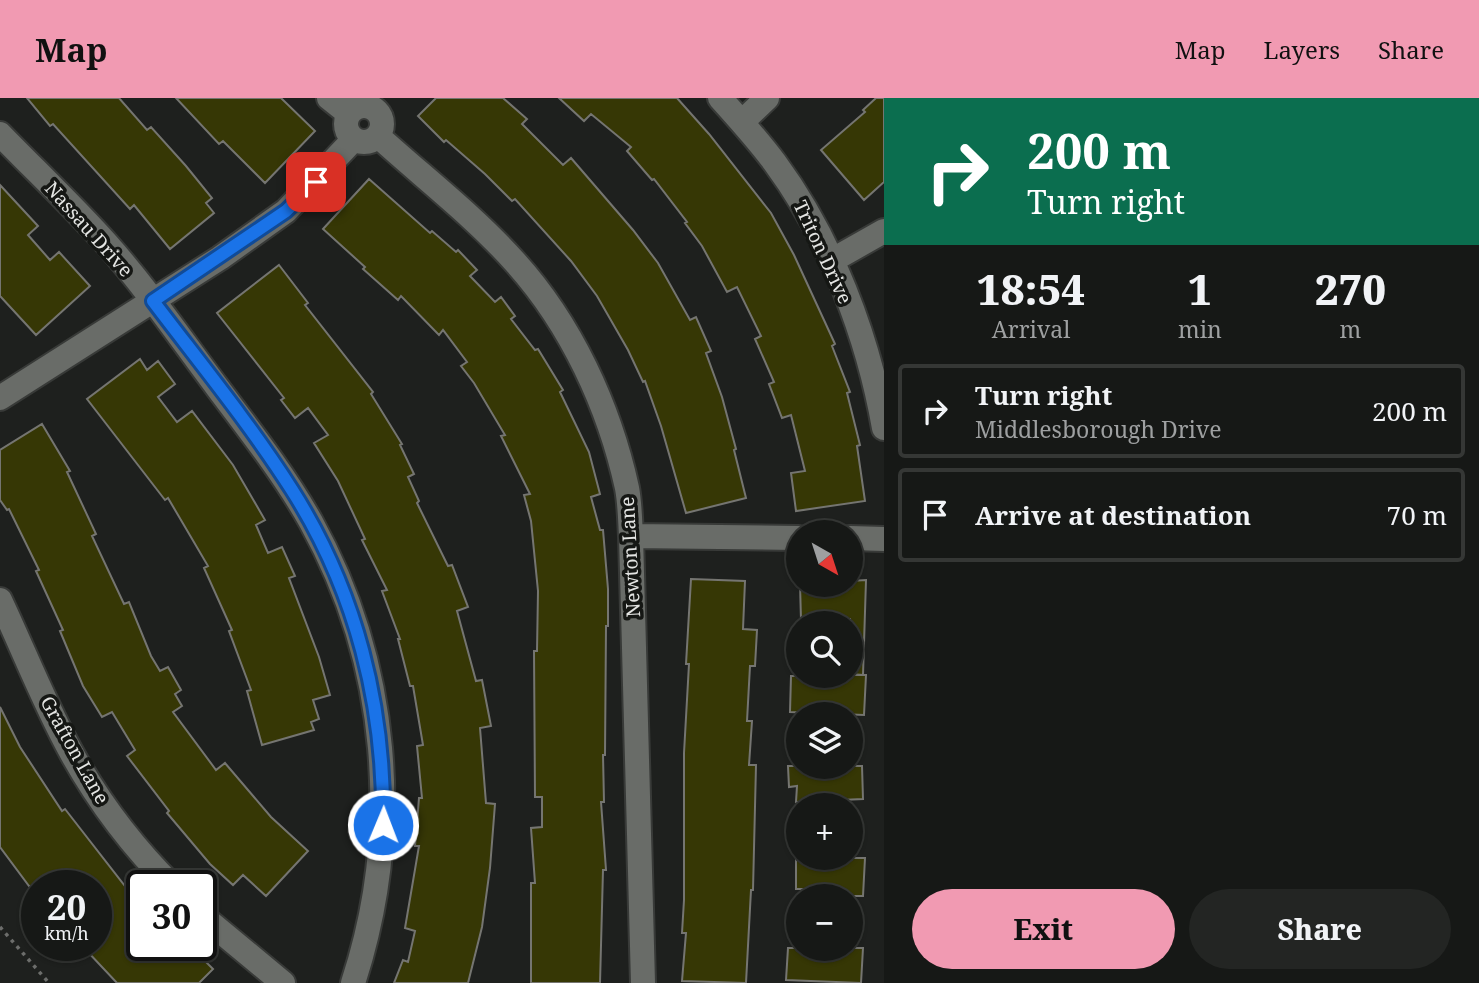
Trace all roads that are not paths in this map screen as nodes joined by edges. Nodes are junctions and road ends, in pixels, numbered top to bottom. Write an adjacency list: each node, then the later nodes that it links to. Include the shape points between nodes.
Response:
1 (329, 98): 5 (street)
2 (720, 98): 6 (street, Triton Drive)
3 (766, 98): 6 (street)
4 (382, 104): 5 (street, via 359,107); 8 (street, via 382,121)
5 (349, 114): 8 (street, via 350,136)
6 (742, 122): 10 (street, Triton Drive, via 794,191)
7 (0, 134): 11 (street, Nassau Drive, via 107,245)
8 (366, 138): 11 (street, via 286,211); 14 (street, Newton Lane, via 513,260 556,314 603,410 627,490)
9 (884, 231): 10 (street)
10 (831, 261): 13 (street, Triton Drive, via 862,340)
11 (153, 301): 12 (street); 22 (street, Nassau Drive, via 292,490 327,551 363,650 380,743 383,825 369,929)
12 (0, 398)
13 (884, 428)
14 (631, 536): 15 (street); 23 (street, Newton Lane)
15 (786, 538)
16 (863, 538): 17 (street)
17 (884, 539)
18 (0, 600): 19 (street, Grafton Lane, via 86,778)
19 (158, 870)
20 (217, 928): 21 (street)
21 (283, 983)
22 (353, 983)
23 (643, 983)

